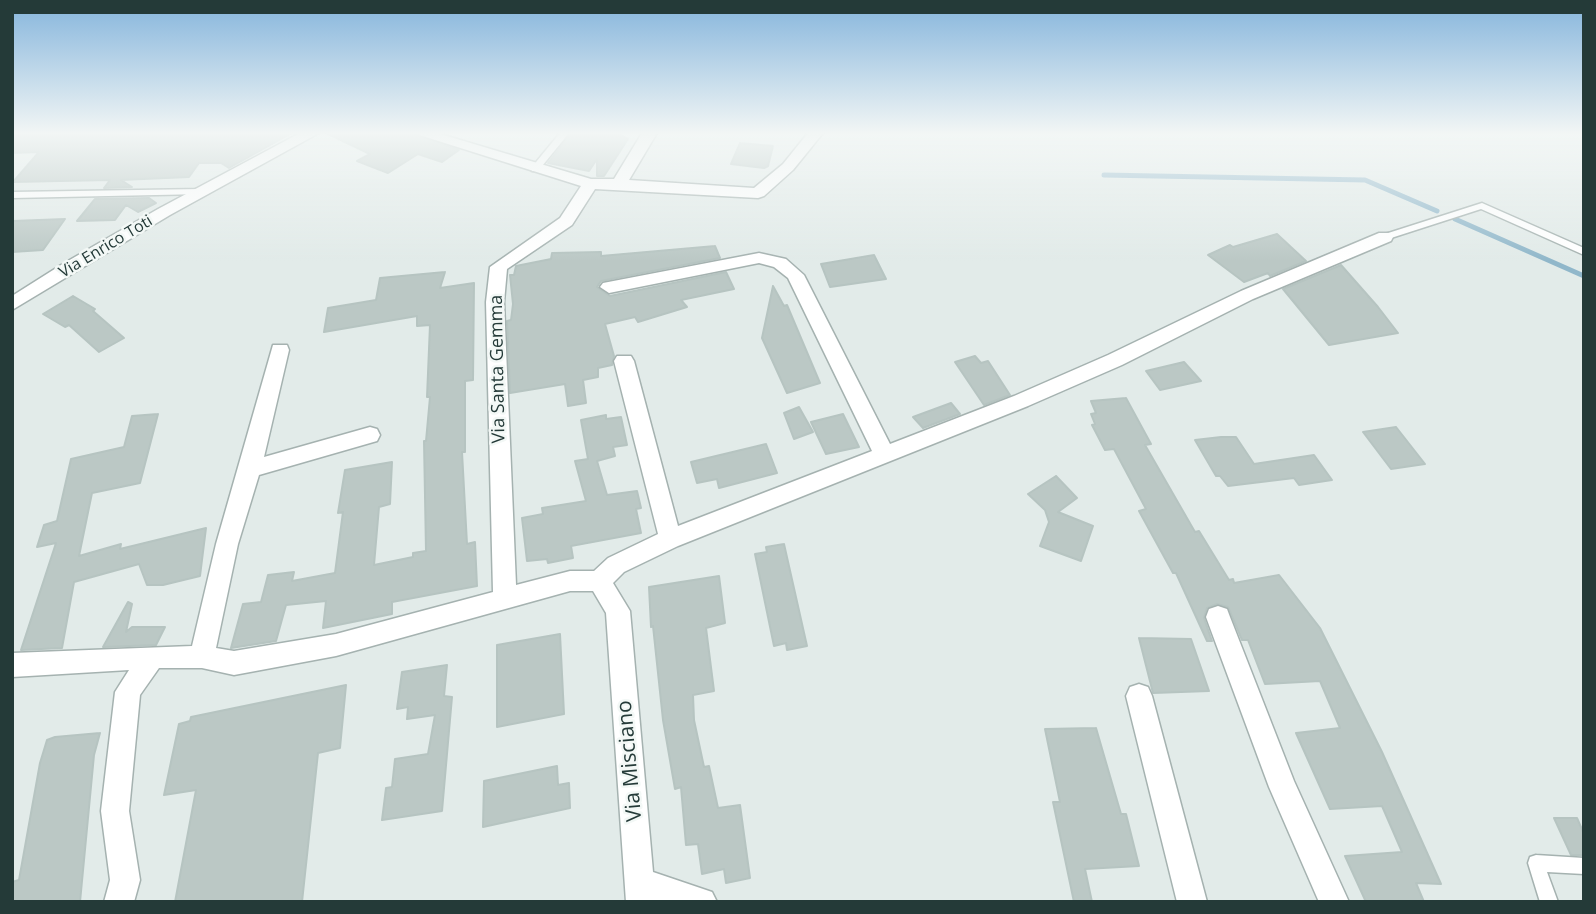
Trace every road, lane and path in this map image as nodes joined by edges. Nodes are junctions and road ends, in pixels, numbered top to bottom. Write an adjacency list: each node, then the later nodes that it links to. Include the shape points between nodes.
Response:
1 (232, 176): 7 (street, Via Enrico Toti)
2 (559, 176): 5 (street)
3 (623, 176): 6 (street)
4 (778, 176): 6 (street, via 758,192)
5 (590, 184): 6 (street); 20 (street, Via Santa Gemma, via 566,221 499,267 495,302)
6 (618, 184)
7 (201, 192): 8 (lane); 12 (street, Via Enrico Toti)
8 (12, 195)
9 (1385, 237): 10 (lane, via 1482,206); 16 (street, via 1247,295 1115,360)
10 (1584, 252)
11 (609, 287): 16 (street, via 759,258 780,263 795,275)
12 (12, 304)
13 (280, 351): 17 (street)
14 (624, 361): 18 (street)
15 (370, 435): 17 (street)
16 (885, 455): 18 (street)
17 (250, 469): 23 (street, via 226,544)
18 (670, 539): 19 (street, via 616,565)
19 (599, 581): 20 (street, via 570,581); 27 (street, Via Misciano, via 618,611)
20 (505, 598): 23 (street, via 336,645 234,663)
21 (1218, 617): 31 (street, via 1283,787)
22 (152, 657): 23 (street); 24 (street); 28 (street, via 128,692 116,811 125,880)
23 (202, 657)
24 (12, 665)
25 (1139, 696): 30 (street)
26 (1584, 866): 32 (lane, via 1536,863)
27 (641, 892): 29 (street, Via Misciano)
28 (119, 902)
29 (702, 902)
30 (1192, 902)
31 (1334, 902)
32 (1549, 902)

